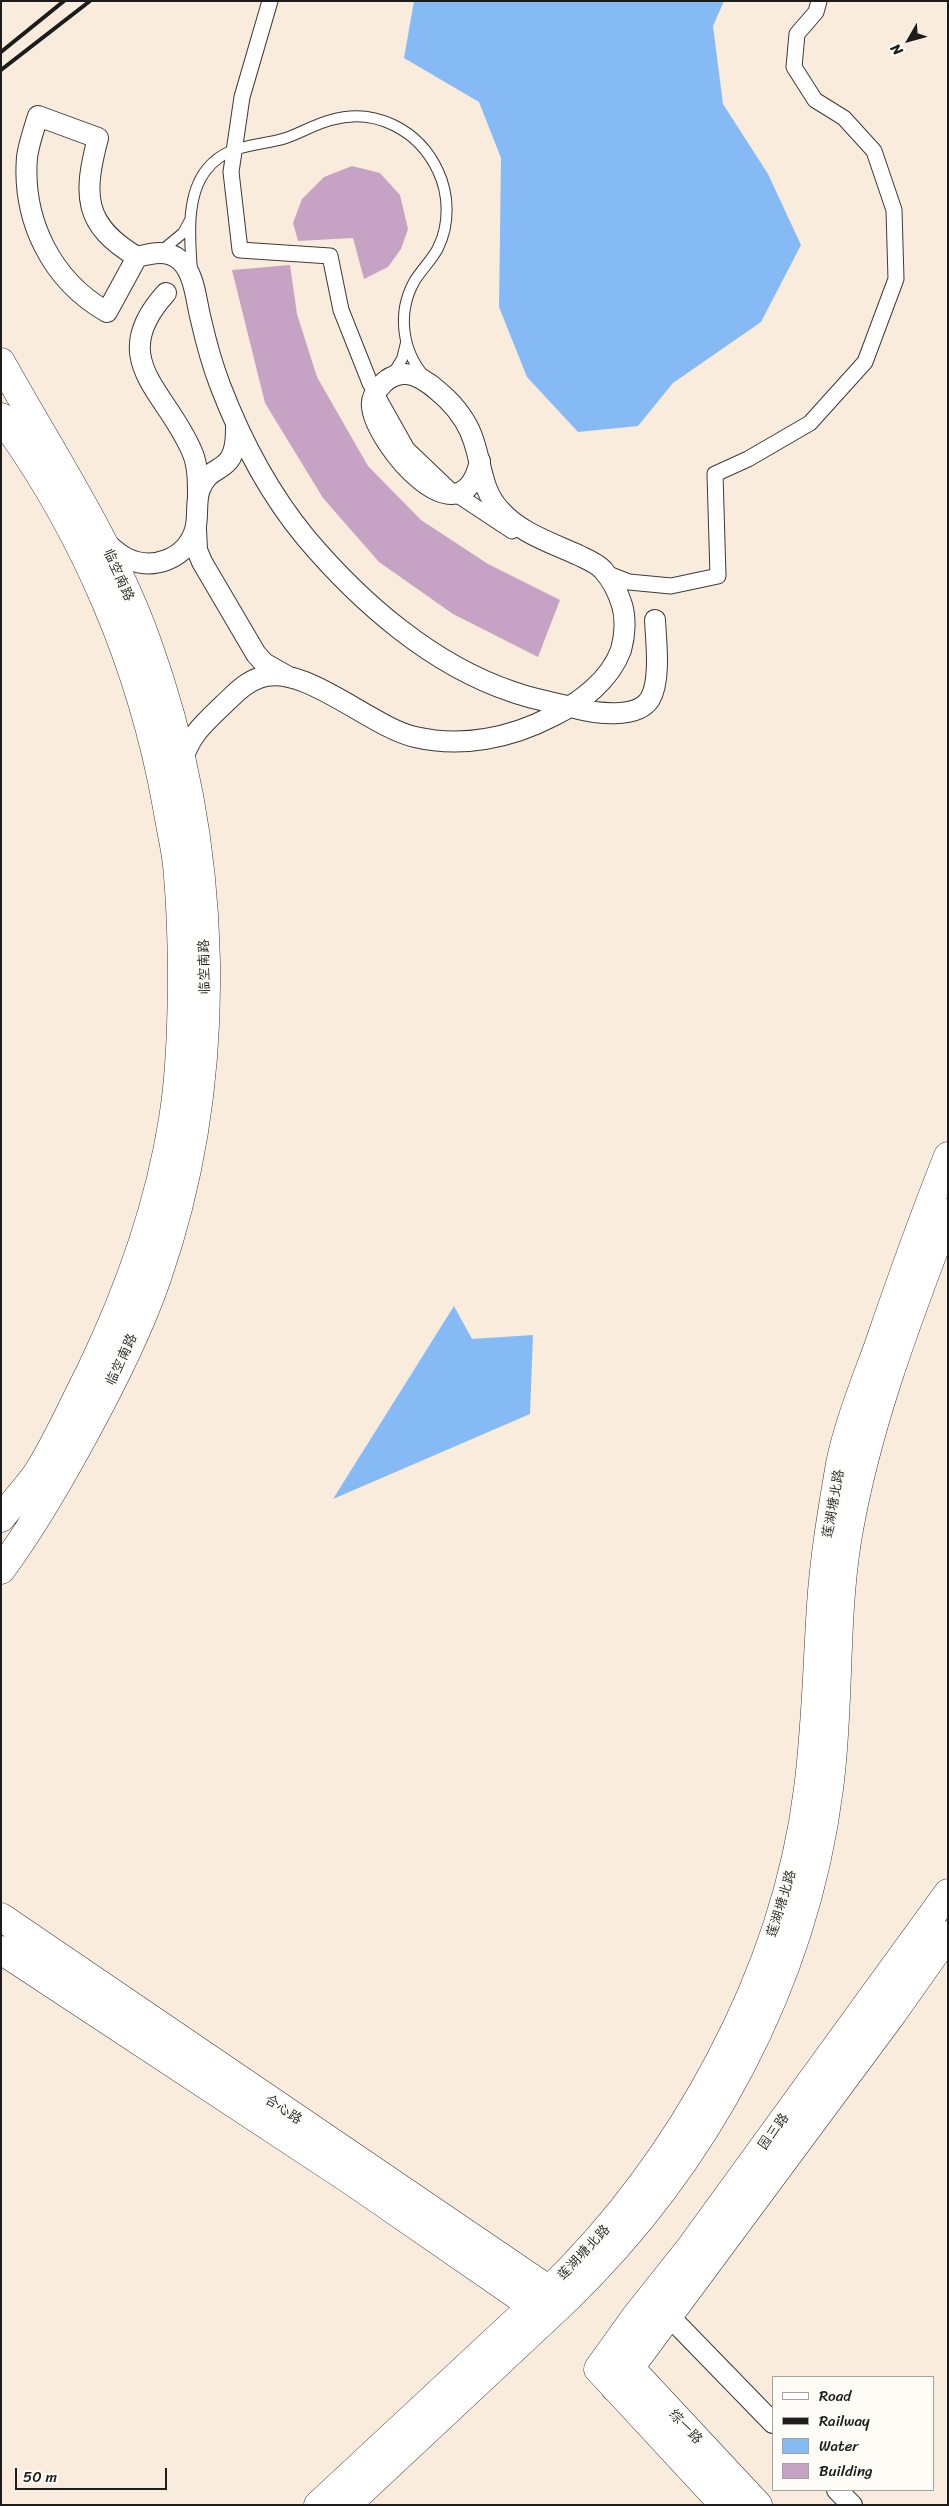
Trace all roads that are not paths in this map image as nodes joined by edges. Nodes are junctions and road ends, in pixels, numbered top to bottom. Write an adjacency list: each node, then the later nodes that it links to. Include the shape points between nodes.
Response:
1 (270, 1): 3 (street, via 242,97)
2 (819, 1): 21 (street, via 816,12 797,34 794,67 815,100 844,118 874,151 894,210 896,279 865,362 810,423 715,474 718,576 671,586 629,582)
3 (234, 149): 4 (lane, via 206,169 197,187); 9 (lane, via 284,138 333,119 358,116 393,124 423,148 431,158 446,196 446,224 438,247 408,293 404,319); 11 (street, via 231,172 240,250 330,256 341,310)
4 (191, 216): 5 (lane, via 183,233); 7 (lane)
5 (160, 253): 6 (street); 7 (street, via 171,254 181,261)
6 (137, 257): 6 (street, via 109,236 99,224 91,205 88,187 98,138 38,116 28,155 29,202 44,247 56,266 84,297 107,312)
7 (194, 287): 14 (street, via 209,353)
8 (166, 293): 17 (street, via 144,322 140,354 154,390 184,435 193,455)
9 (406, 342): 11 (lane, via 402,359); 12 (lane, via 413,361)
10 (1, 362): 20 (main road, 临空南路)
11 (382, 385): 12 (street, via 399,374 409,374); 16 (street, via 371,404 378,425 406,465 432,489 442,494)
12 (434, 387): 15 (street, via 466,422)
13 (1, 417): 30 (main road, 临空南路, via 33,461 79,542 116,624 143,705 161,774 177,863 182,957 181,1046 173,1120 142,1250 113,1324 71,1410 37,1473)
14 (236, 424): 17 (street, via 234,454 228,464 207,478); 24 (street, via 253,460 305,536 332,567 380,612 452,665 514,692)
15 (480, 461): 16 (street, via 471,484); 18 (street, via 484,485)
16 (459, 492): 18 (street, via 478,493); 21 (street, via 512,531 572,561)
17 (198, 500): 19 (street)
18 (492, 500): 21 (street, via 516,525 584,558)
19 (196, 529): 20 (street, via 185,550 161,562 137,562 126,558); 23 (street, via 202,562 256,654 273,669)
20 (102, 539): 27 (main road, 临空南路, via 145,638)
21 (605, 573): 24 (street, via 624,610 622,648 608,674)
22 (655, 620): 25 (street, via 656,667 650,699 630,711)
23 (291, 677): 26 (street, via 394,731 433,740 473,741 501,736); 27 (street, via 274,674 258,678 240,689 192,736)
24 (569, 707): 25 (street); 26 (street)
25 (596, 714): 26 (street)
26 (542, 722)
27 (181, 764): 31 (main road, 临空南路, via 194,823 206,961 200,1082 189,1158 175,1220 156,1280 125,1354 60,1480)
28 (948, 1156): 36 (main road, 莲湖塘北路, via 885,1326 841,1460 825,1557 808,1792 794,1865 777,1926 747,2002 691,2110 654,2168)
29 (948, 1213): 36 (main road, 莲湖塘北路, via 881,1395 862,1464 840,1605 830,1787 820,1848 797,1937 772,2002 747,2054 710,2122 672,2180 633,2229)
30 (1, 1518)
31 (1, 1570)
32 (948, 1893): 38 (main road, 园三路, via 690,2248)
33 (1, 1917): 36 (main road, 合心路)
34 (948, 1935): 37 (main road, 园三路)
35 (1, 1950): 36 (main road, 合心路, via 353,2182)
36 (549, 2304): 41 (main road, 莲湖塘北路); 42 (main road, 莲湖塘北路)
37 (669, 2316): 38 (main road, 园三路); 39 (street)
38 (614, 2369): 43 (main road, 综一路); 44 (main road, 综一路)
39 (772, 2422)
40 (838, 2491): 45 (street)
41 (318, 2505)
42 (347, 2505)
43 (724, 2505)
44 (758, 2505)
45 (852, 2505)

